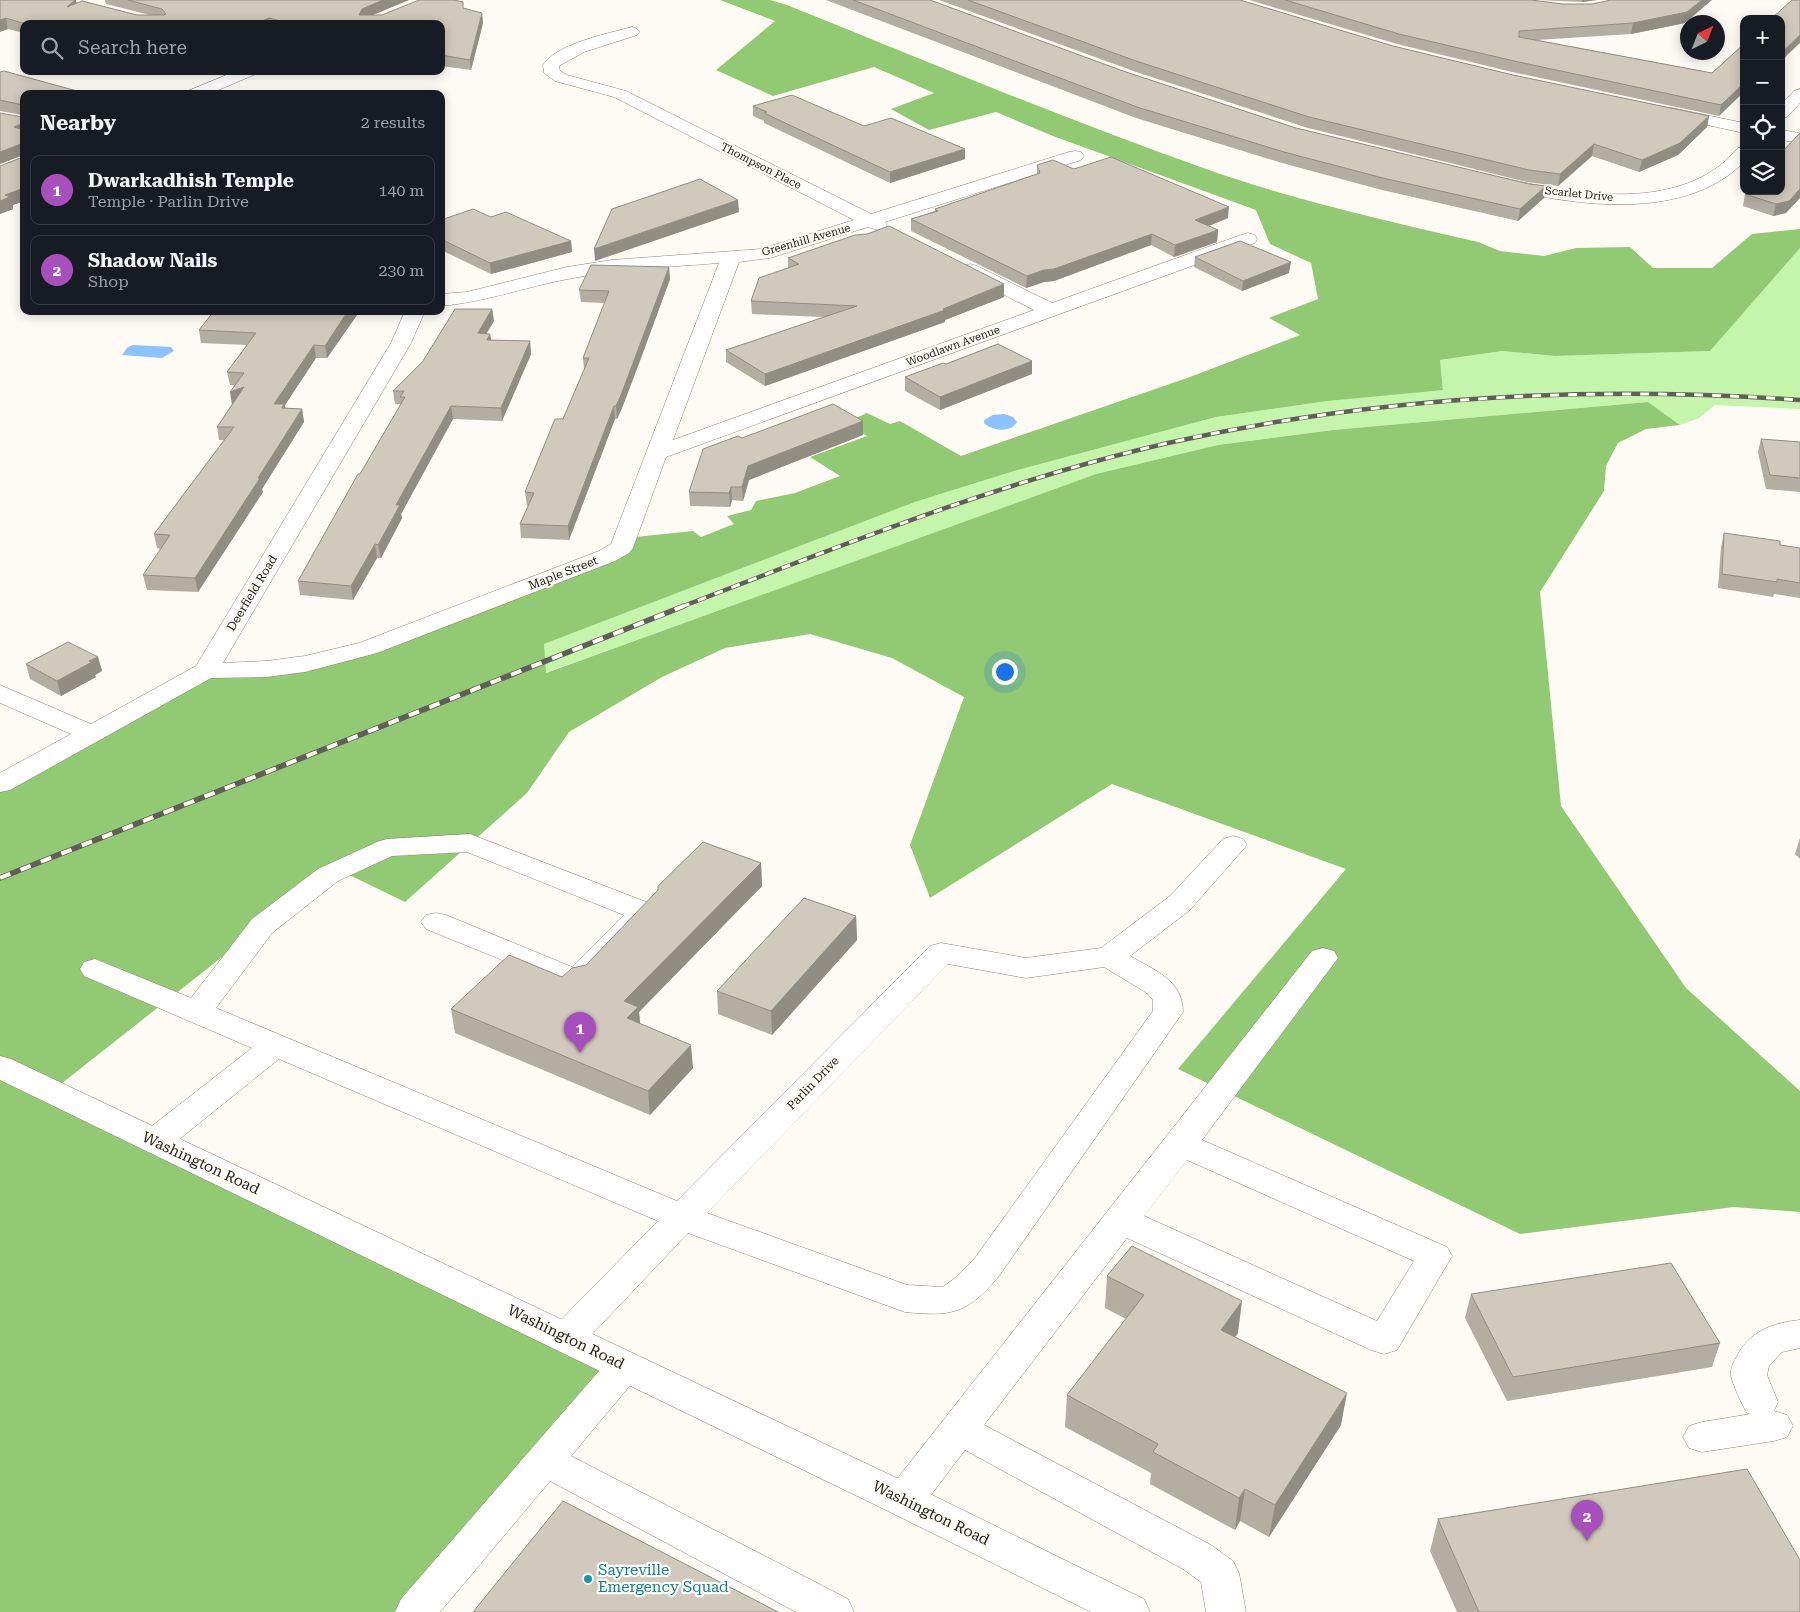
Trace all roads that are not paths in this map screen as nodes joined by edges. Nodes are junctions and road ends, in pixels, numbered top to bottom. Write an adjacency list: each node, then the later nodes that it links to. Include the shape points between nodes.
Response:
1 (632, 32): 13 (street, Thompson Place, via 602,39 558,60 551,65 552,73 620,94)
2 (240, 75): 3 (street)
3 (204, 90)
4 (1800, 94): 6 (street)
5 (1657, 109): 7 (street)
6 (1785, 110)
7 (1740, 127)
8 (1785, 136): 9 (street)
9 (1800, 138)
10 (1075, 156): 13 (street, Greenhill Avenue)
11 (1740, 156): 12 (street, Scarlet Drive, via 1712,179 1682,190 1640,199 1527,189)
12 (1488, 180)
13 (870, 221): 14 (street, Thompson Place); 16 (street, Greenhill Avenue, via 772,251)
14 (896, 234)
15 (1248, 239): 19 (street, Woodlawn Avenue)
16 (731, 258): 18 (street, Greenhill Avenue, via 612,266 467,298); 21 (street, Maple Street)
17 (956, 264): 19 (street)
18 (445, 300)
19 (1052, 311): 21 (street, Woodlawn Avenue)
20 (413, 315): 22 (street, Deerfield Road, via 401,343)
21 (658, 453): 22 (street, Maple Street, via 626,538 621,548 607,556 332,659 266,669)
22 (206, 671): 24 (street)
23 (0, 693): 24 (street)
24 (92, 734): 25 (street)
25 (0, 784)
26 (1233, 845): 28 (street, via 1180,903)
27 (436, 922): 31 (street, via 576,980 644,912 470,843 387,848 328,874 262,926)
28 (1110, 957): 36 (street, Parlin Drive, via 1026,968 941,953); 36 (street, via 1158,986 1168,999 1168,1012 987,1267 955,1299 933,1302 905,1298)
29 (1323, 958): 35 (street)
30 (95, 969): 31 (street)
31 (196, 1013): 32 (street)
32 (275, 1046): 34 (street); 36 (street)
33 (0, 1067): 34 (street, Washington Road)
34 (155, 1141): 39 (street, Washington Road)
35 (1181, 1144): 37 (street); 37 (street, via 1435,1256 1384,1340)
36 (682, 1217): 39 (street, Parlin Drive)
37 (1123, 1220): 41 (street)
38 (1800, 1334): 42 (street, via 1780,1336 1769,1342 1752,1361 1749,1375 1767,1414)
39 (567, 1338): 40 (street, Washington Road)
40 (625, 1366): 43 (street); 44 (street, Washington Road)
41 (959, 1429): 44 (street); 48 (street, via 1197,1557 1219,1574)
42 (1702, 1437)
43 (544, 1460): 46 (street); 47 (street)
44 (904, 1500): 45 (street, Washington Road)
45 (1124, 1611)
46 (415, 1612)
47 (834, 1612)
48 (1226, 1612)

